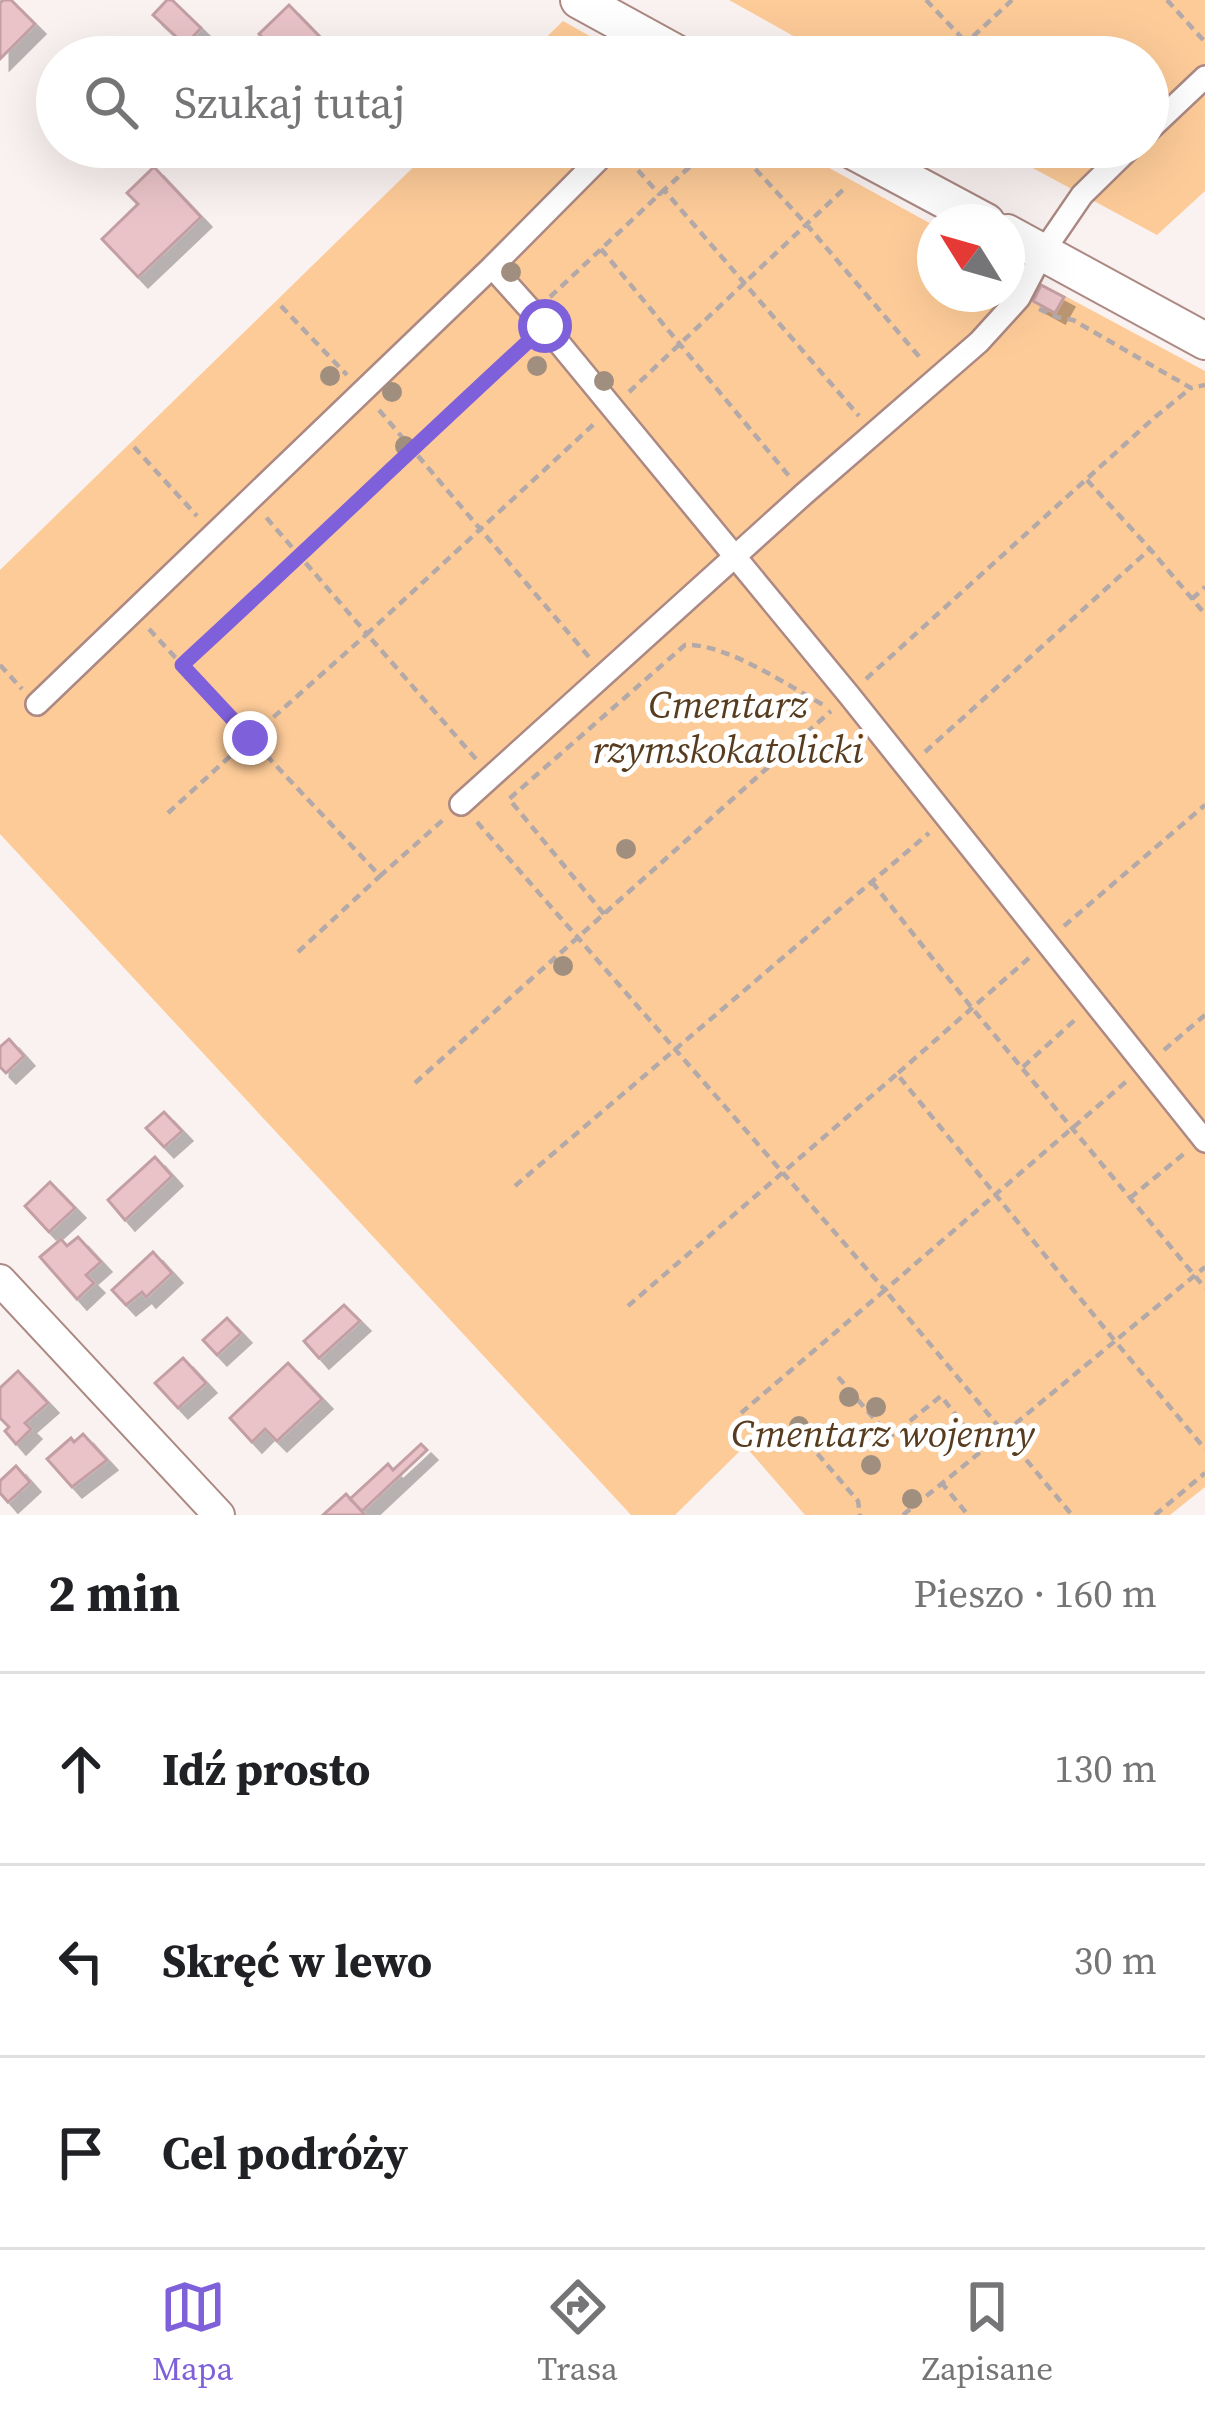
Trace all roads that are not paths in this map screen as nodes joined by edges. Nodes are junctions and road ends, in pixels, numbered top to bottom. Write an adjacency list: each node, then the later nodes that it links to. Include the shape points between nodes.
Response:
1 (579, 0): 2 (street)
2 (645, 36)
3 (1205, 77): 4 (street)
4 (1169, 111)
5 (592, 168): 11 (street)
6 (885, 168): 8 (street)
7 (1110, 168): 10 (street)
8 (952, 204)
9 (1025, 242): 10 (street)
10 (1043, 252): 12 (street); 13 (street, via 1019,298 979,342)
11 (491, 267): 13 (street); 14 (street)
12 (1205, 341)
13 (735, 556): 15 (street); 16 (street)
14 (37, 704)
15 (461, 804)
16 (1204, 1140)
17 (0, 1280): 18 (street)
18 (219, 1515)

